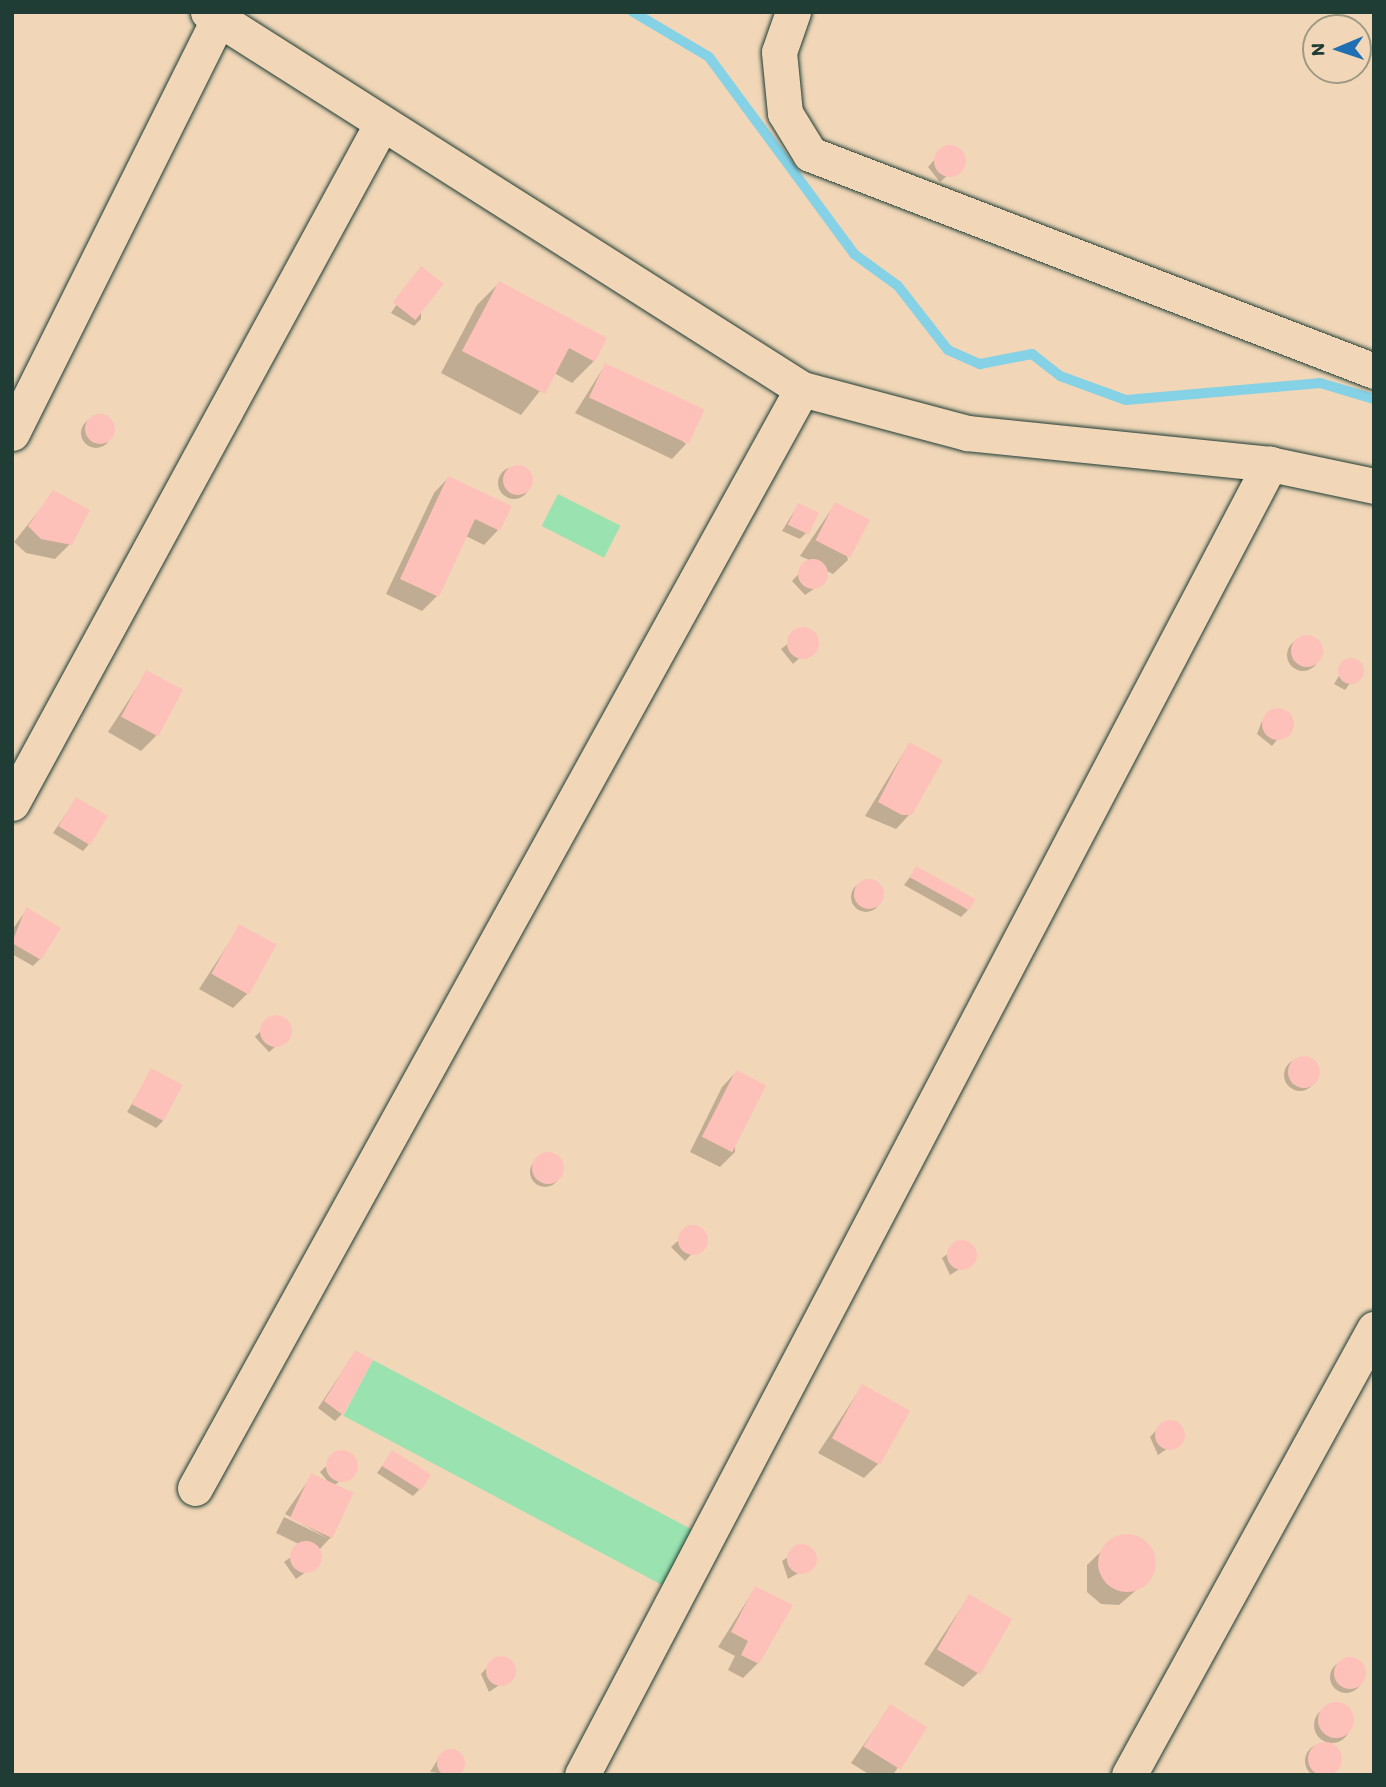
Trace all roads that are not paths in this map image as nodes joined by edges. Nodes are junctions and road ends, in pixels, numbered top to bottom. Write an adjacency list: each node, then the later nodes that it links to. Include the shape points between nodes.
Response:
1 (793, 12): 4 (street, via 779,52 785,113 810,154)
2 (213, 16): 3 (street); 6 (street)
3 (382, 123): 5 (street); 9 (street)
4 (1374, 371)
5 (802, 389): 7 (street, via 967,433); 11 (street)
6 (12, 433)
7 (1270, 464): 8 (street); 12 (street)
8 (1374, 486)
9 (12, 803)
10 (1374, 1329): 13 (street)
11 (195, 1488)
12 (582, 1775)
13 (1129, 1775)

